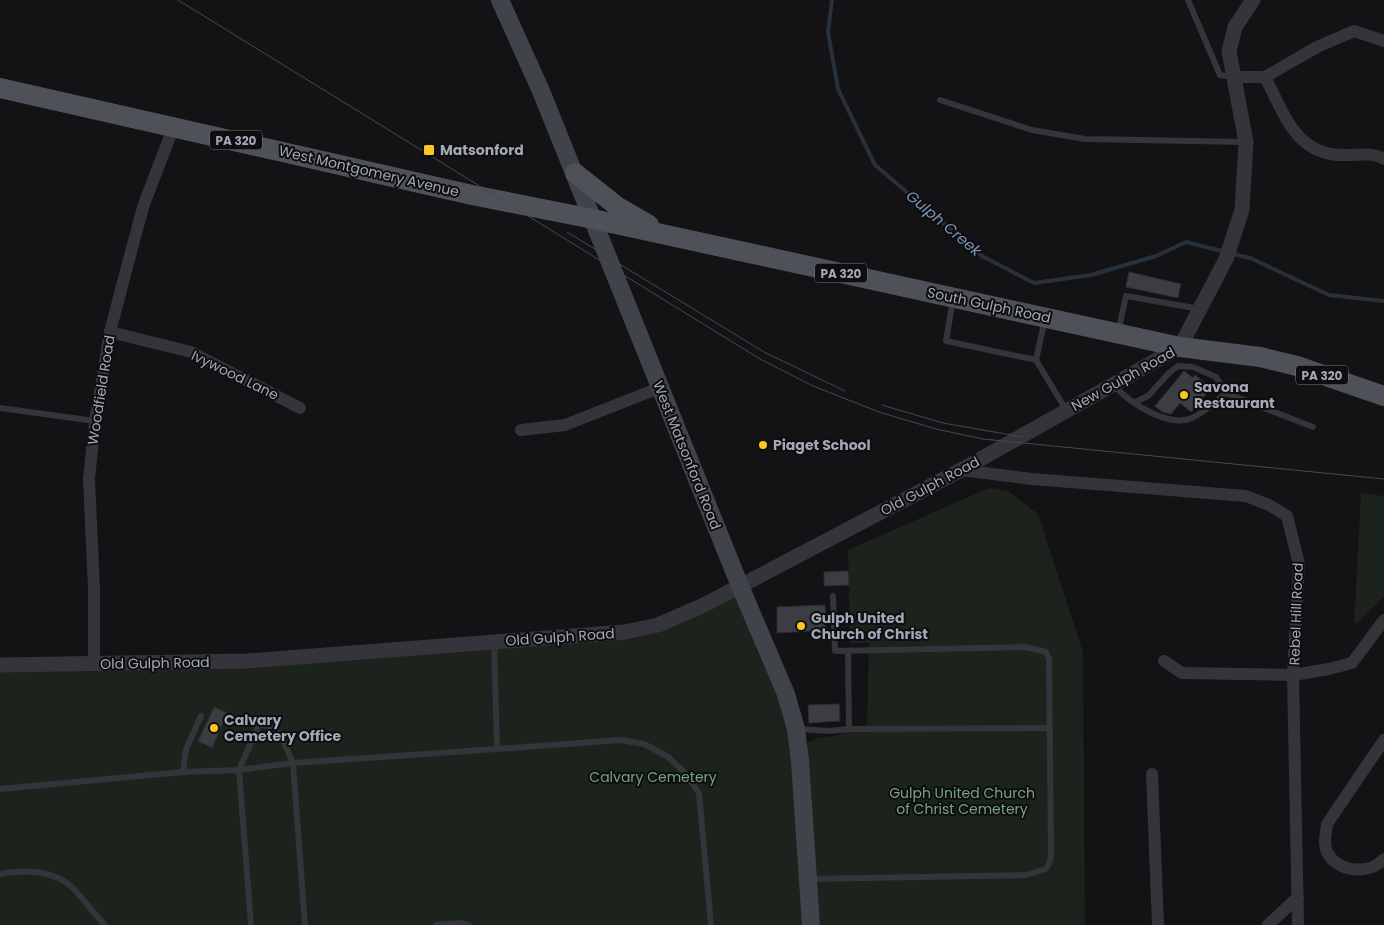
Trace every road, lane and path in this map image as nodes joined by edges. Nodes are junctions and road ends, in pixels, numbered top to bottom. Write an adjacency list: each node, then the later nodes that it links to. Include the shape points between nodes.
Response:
1 (500, 0): 12 (main road, West Matsonford Road)
2 (1188, 0): 5 (lane, via 1220,75)
3 (1253, 0): 5 (street, via 1235,27 1230,50)
4 (1384, 41): 6 (street, via 1354,31 1317,47)
5 (1232, 77): 6 (street); 10 (street)
6 (1265, 77): 11 (street, via 1297,137 1329,156 1377,154)
7 (0, 88): 9 (main road, West Montgomery Avenue / PA 320)
8 (940, 100): 10 (lane, via 1032,130 1086,139)
9 (174, 126): 13 (main road, West Montgomery Avenue / PA 320, via 472,195); 18 (street, Woodfield Road, via 144,204)
10 (1246, 142): 16 (street, via 1242,210 1229,252)
11 (1384, 159)
12 (575, 173): 13 (main road, West Matsonford Road); 14 (main road, via 618,207)
13 (593, 218): 14 (main road, South Gulph Road / PA 320); 23 (main road, West Matsonford Road)
14 (666, 234): 15 (main road, South Gulph Road / PA 320)
15 (953, 297): 17 (main road, South Gulph Road / PA 320); 21 (lane, via 946,341)
16 (1202, 309): 19 (lane, via 1126,296); 20 (street)
17 (1045, 317): 19 (main road, South Gulph Road / PA 320); 21 (lane)
18 (110, 332): 28 (street, Ivywood Lane, via 191,352); 30 (street, Woodfield Road)
19 (1118, 334): 20 (main road, South Gulph Road / PA 320)
20 (1180, 347): 22 (street, New Gulph Road); 25 (main road, South Gulph Road / PA 320, via 1260,357 1297,366)
21 (1036, 360): 29 (lane)
22 (1114, 384): 26 (lane); 29 (street, New Gulph Road)
23 (659, 388): 32 (street, via 565,426); 34 (main road, West Matsonford Road)
24 (1226, 393): 26 (lane, via 1191,419 1161,417); 26 (lane, via 1216,377 1193,367 1178,366 1148,396); 31 (lane)
25 (1384, 396)
26 (1135, 402)
27 (0, 408): 30 (lane)
28 (300, 408)
29 (1066, 411): 33 (street, Old Gulph Road)
30 (96, 420): 40 (street, Woodfield Road, via 89,479)
31 (1313, 427)
32 (521, 430)
33 (961, 470): 34 (street, Old Gulph Road); 42 (street, Rebel Hill Road, via 1042,480 1246,496 1275,508 1287,516 1299,564)
34 (740, 586): 37 (street, Old Gulph Road, via 658,625 624,632); 45 (main road, West Matsonford Road, via 786,694)
35 (833, 596): 38 (lane, via 835,651)
36 (1384, 620): 42 (street, via 1352,662)
37 (494, 642): 40 (street, Old Gulph Road, via 247,661); 48 (lane)
38 (848, 651): 44 (lane, via 1026,647 1046,652 1049,659); 46 (lane)
39 (1164, 661): 42 (street, via 1182,673)
40 (94, 664): 41 (street, Old Gulph Road)
41 (0, 665)
42 (1293, 675): 57 (street, Rebel Hill Road)
43 (201, 716): 51 (lane, via 186,749)
44 (1049, 728): 46 (lane); 56 (lane, via 1051,853 1046,869 1026,875)
45 (796, 729): 46 (lane); 56 (main road, West Matsonford Road)
46 (849, 729)
47 (1384, 740): 54 (street, via 1327,824 1325,836 1326,851 1334,861 1358,871 1370,870)
48 (497, 749): 49 (lane); 63 (lane, via 621,740 644,744 667,756 699,793)
49 (293, 763): 50 (lane); 50 (lane, via 280,734 259,724); 60 (lane)
50 (239, 770): 51 (lane); 59 (lane)
51 (182, 772): 53 (lane)
52 (1152, 774): 65 (street)
53 (0, 789)
54 (1384, 859)
55 (0, 874): 58 (lane, via 18,870 45,873 73,888)
56 (808, 879): 64 (main road, West Matsonford Road)
57 (1298, 897): 66 (street); 67 (street, Rebel Hill Road)
58 (105, 925)
59 (251, 925)
60 (305, 925)
61 (436, 925): 62 (lane)
62 (469, 925)
63 (710, 925)
64 (811, 925)
65 (1158, 925)
66 (1268, 925)
67 (1298, 925)

